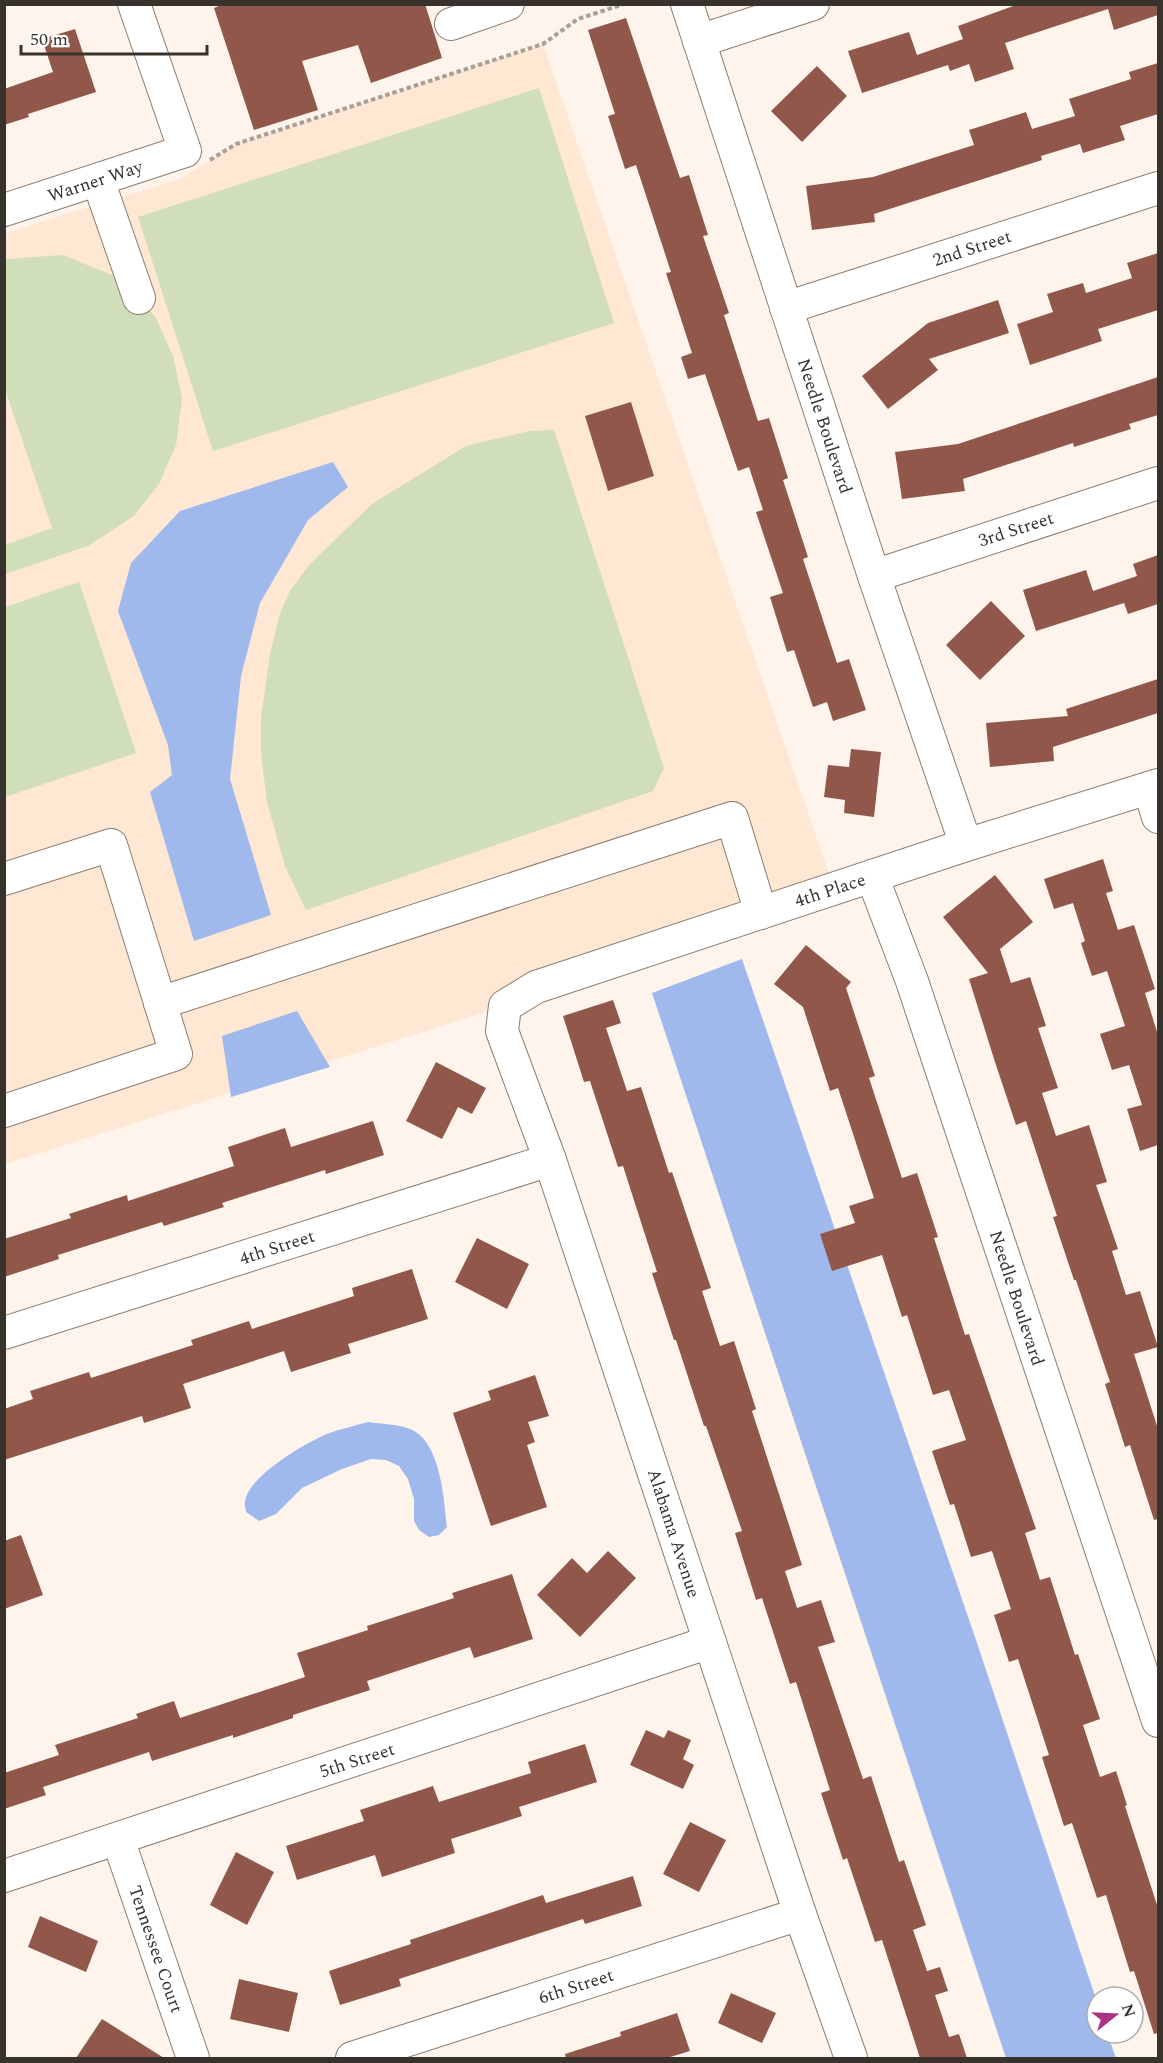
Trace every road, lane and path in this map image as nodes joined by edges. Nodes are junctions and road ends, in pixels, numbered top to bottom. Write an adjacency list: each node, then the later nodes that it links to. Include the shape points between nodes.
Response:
1 (134, 4): 8 (street)
2 (508, 4): 6 (street)
3 (624, 4): 8 (path, via 578,19 543,44)
4 (687, 4): 7 (street, Needle Boulevard)
5 (813, 4): 7 (street)
6 (451, 24)
7 (699, 41): 13 (street, Needle Boulevard)
8 (195, 157): 9 (street, Warner Way)
9 (98, 180): 11 (street, Warner Way); 12 (street)
10 (1158, 188): 13 (street, 2nd Street)
11 (4, 210)
12 (139, 298)
13 (786, 308): 15 (street, Needle Boulevard)
14 (1158, 483): 15 (street, 3rd Street)
15 (874, 576): 18 (street, Needle Boulevard)
16 (1154, 786): 17 (street); 18 (street, 4th Place)
17 (1158, 817)
18 (966, 845): 19 (street, 4th Place)
19 (872, 876): 21 (street, 4th Place); 28 (street, Needle Boulevard, via 912,981)
20 (4, 879): 22 (street, via 111,845)
21 (762, 913): 22 (street, via 732,818); 23 (street, 4th Place, via 536,987)
22 (160, 1003): 24 (street, via 176,1054)
23 (505, 1006): 25 (street, Alabama Avenue, via 502,1031)
24 (4, 1111)
25 (550, 1160): 26 (street, 4th Street); 27 (street, Alabama Avenue)
26 (4, 1333)
27 (710, 1642): 29 (street, 5th Street); 31 (street, Alabama Avenue)
28 (1158, 1721)
29 (118, 1839): 30 (street, 5th Street); 32 (street, Tennessee Court)
30 (4, 1876)
31 (800, 1914): 33 (street, 6th Street); 34 (street, Alabama Avenue)
32 (193, 2058)
33 (352, 2058)
34 (851, 2058)

